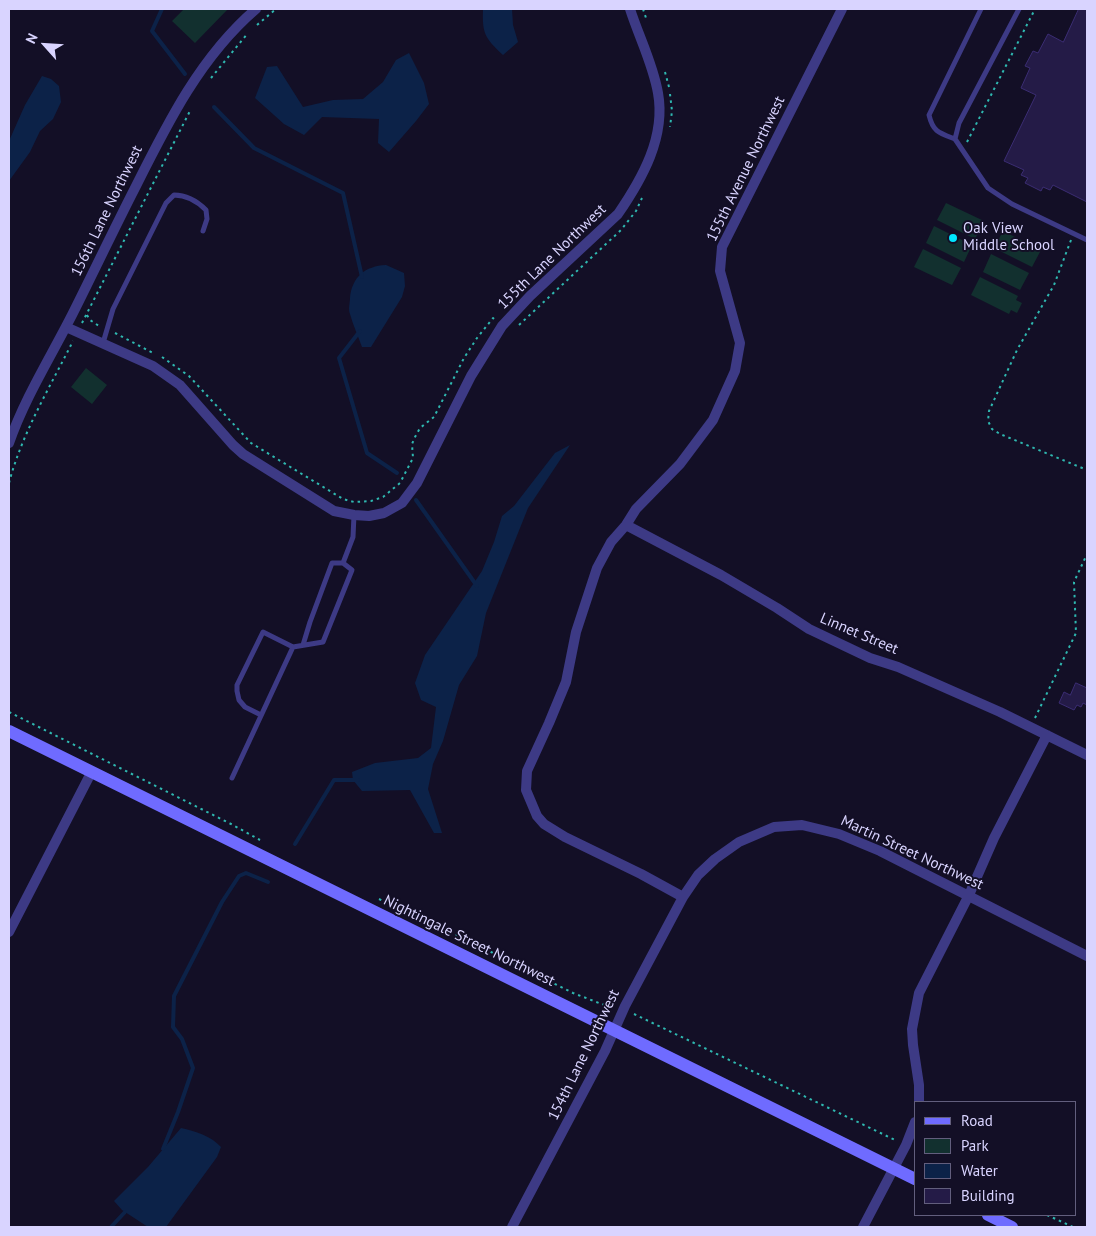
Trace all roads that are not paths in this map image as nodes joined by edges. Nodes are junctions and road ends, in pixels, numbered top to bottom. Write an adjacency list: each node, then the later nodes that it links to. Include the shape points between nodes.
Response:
1 (256, 9): 9 (street, 156th Lane Northwest, via 232,33 176,108)
2 (630, 9): 12 (street, 155th Lane Northwest, via 654,77 660,107 653,149 629,198 618,214 502,326 471,376 417,483 402,503 384,513)
3 (842, 9): 13 (street, 155th Avenue Northwest, via 722,247 720,271 740,343 735,372 713,420 680,464 636,509)
4 (981, 9): 6 (lane, via 930,115 938,133)
5 (1019, 9): 6 (lane, via 959,123)
6 (955, 139): 8 (lane, via 988,188 1012,204)
7 (203, 230): 10 (lane, via 206,210 200,204 184,195 174,195 166,203 113,308)
8 (1087, 240)
9 (66, 327): 10 (street); 11 (street, 156th Lane Northwest, via 18,417)
10 (103, 343): 12 (street, via 153,366 180,385 243,454 334,511)
11 (9, 443)
12 (354, 515): 14 (lane, via 353,537)
13 (626, 525): 19 (street, Linnet Street, via 721,575 809,629); 24 (street, 155th Avenue Northwest, via 611,542 597,568 576,632 566,682 527,772 526,790 544,824)
14 (343, 563): 15 (lane, via 332,563); 15 (lane, via 352,570 323,642)
15 (303, 645): 16 (lane)
16 (294, 647): 17 (lane); 17 (lane, via 263,632 237,685 239,700)
17 (261, 715): 22 (lane)
18 (9, 731): 21 (street, Nightingale Street Northwest)
19 (1047, 735): 20 (street, Linnet Street); 23 (street, via 994,838)
20 (1087, 755)
21 (91, 773): 25 (street); 27 (street, Nightingale Street Northwest)
22 (232, 778)
23 (969, 895): 24 (street, Martin Street Northwest, via 840,834 802,825 774,827 740,842 698,875); 26 (street, Martin Street Northwest); 28 (street, via 919,993 912,1029)
24 (683, 898): 27 (street, 154th Lane Northwest)
25 (9, 932)
26 (1087, 956)
27 (614, 1030): 30 (street, Nightingale Street Northwest); 33 (street, 154th Lane Northwest)
28 (919, 1101)
29 (914, 1125): 30 (street)
30 (894, 1168): 31 (street, Nightingale Street Northwest); 34 (street)
31 (914, 1178)
32 (990, 1216): 35 (street)
33 (512, 1227)
34 (863, 1227)
35 (1012, 1227)

